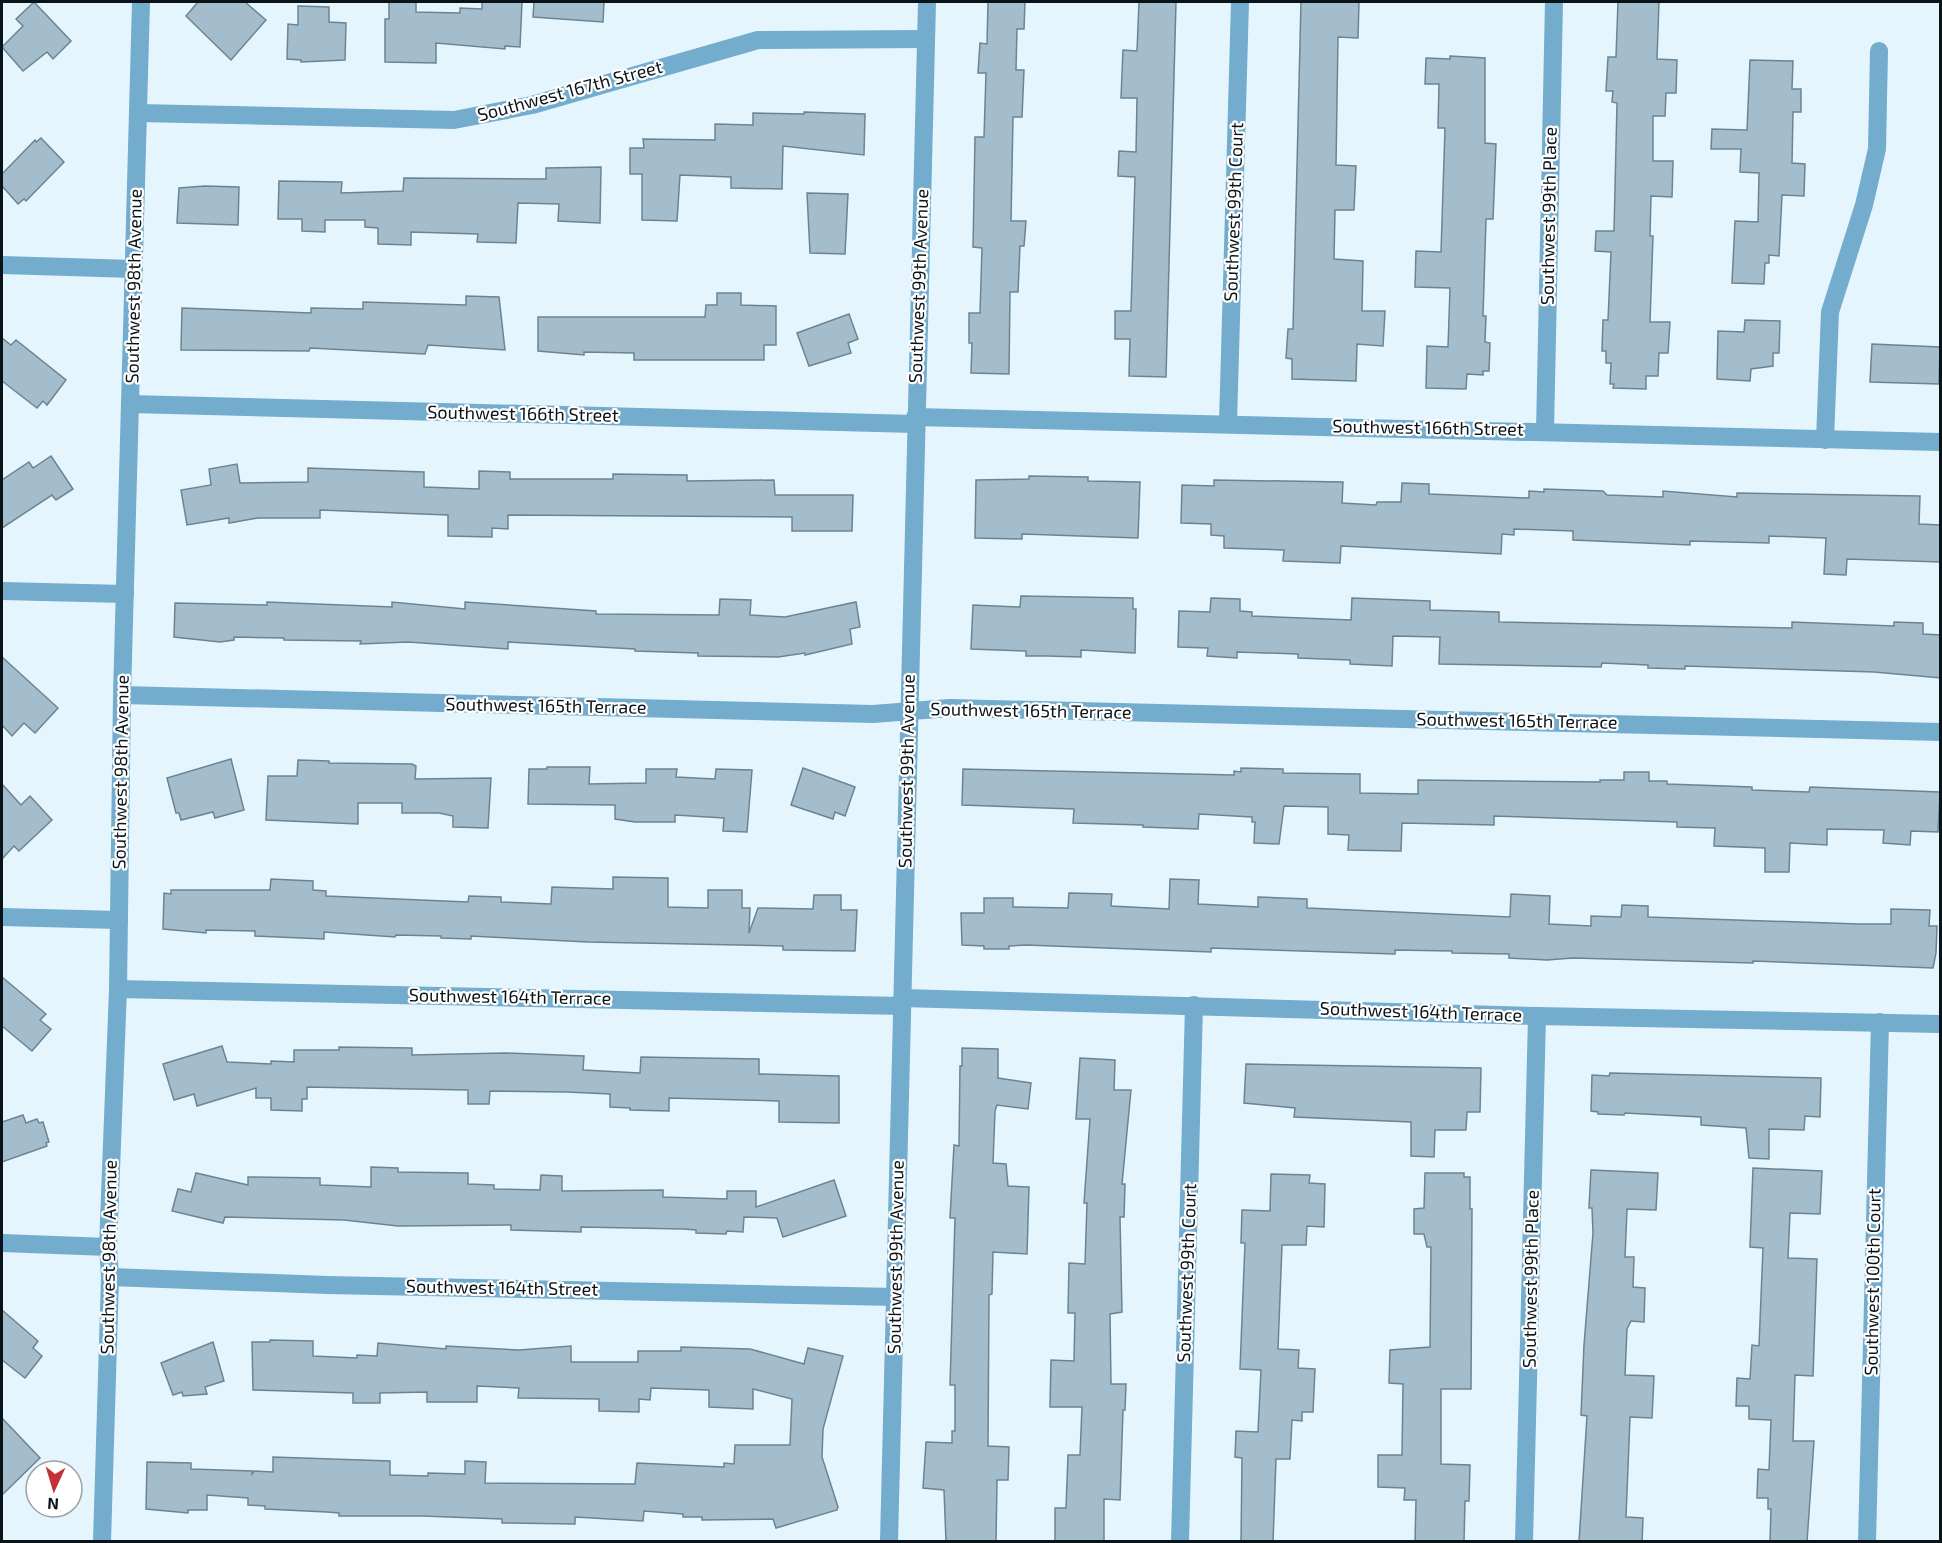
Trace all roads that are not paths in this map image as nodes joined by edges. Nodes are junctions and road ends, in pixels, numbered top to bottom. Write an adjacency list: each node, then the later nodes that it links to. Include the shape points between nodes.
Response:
1 (141, 2): 7 (street, Southwest 98th Avenue)
2 (927, 2): 5 (street, Southwest 99th Avenue)
3 (1240, 2): 12 (street, Southwest 99th Court)
4 (1554, 2): 13 (street, Southwest 99th Place)
5 (926, 39): 7 (street, Southwest 167th Street, via 758,40 532,105 454,120); 11 (street, Southwest 99th Avenue)
6 (1879, 51): 14 (street, via 1877,148 1864,205 1830,312)
7 (138, 113): 9 (street, Southwest 98th Avenue)
8 (2, 265): 9 (street)
9 (135, 269): 10 (street, Southwest 98th Avenue)
10 (131, 404): 11 (street, Southwest 166th Street); 17 (street, Southwest 98th Avenue)
11 (915, 421): 12 (street, Southwest 166th Street); 19 (street, Southwest 99th Avenue)
12 (1228, 423): 13 (street, Southwest 166th Street)
13 (1545, 431): 14 (street, Southwest 166th Street)
14 (1825, 440): 15 (street, Southwest 166th Street)
15 (1941, 442)
16 (2, 591): 17 (street)
17 (125, 594): 18 (street, Southwest 98th Avenue)
18 (122, 694): 19 (street, Southwest 165th Terrace, via 873,714); 22 (street, Southwest 98th Avenue)
19 (908, 711): 20 (street, Southwest 165th Terrace, via 950,708); 24 (street, Southwest 99th Avenue)
20 (1941, 732)
21 (2, 917): 22 (street)
22 (118, 920): 23 (street, Southwest 98th Avenue)
23 (118, 989): 24 (street, Southwest 164th Terrace); 30 (street, Southwest 98th Avenue)
24 (902, 1002): 25 (street, Southwest 164th Terrace); 32 (street, Southwest 99th Avenue)
25 (1194, 1005): 26 (street, Southwest 164th Terrace); 35 (street, Southwest 99th Court)
26 (1537, 1016): 27 (street, Southwest 164th Terrace); 36 (street, Southwest 99th Place)
27 (1880, 1022): 28 (street, Southwest 164th Terrace); 37 (street, Southwest 100th Court)
28 (1941, 1024)
29 (2, 1243): 30 (street)
30 (108, 1247): 31 (street, Southwest 98th Avenue)
31 (110, 1277): 32 (street, Southwest 164th Street); 33 (street, Southwest 98th Avenue)
32 (895, 1297): 34 (street, Southwest 99th Avenue)
33 (102, 1542)
34 (889, 1542)
35 (1180, 1542)
36 (1524, 1542)
37 (1867, 1542)

